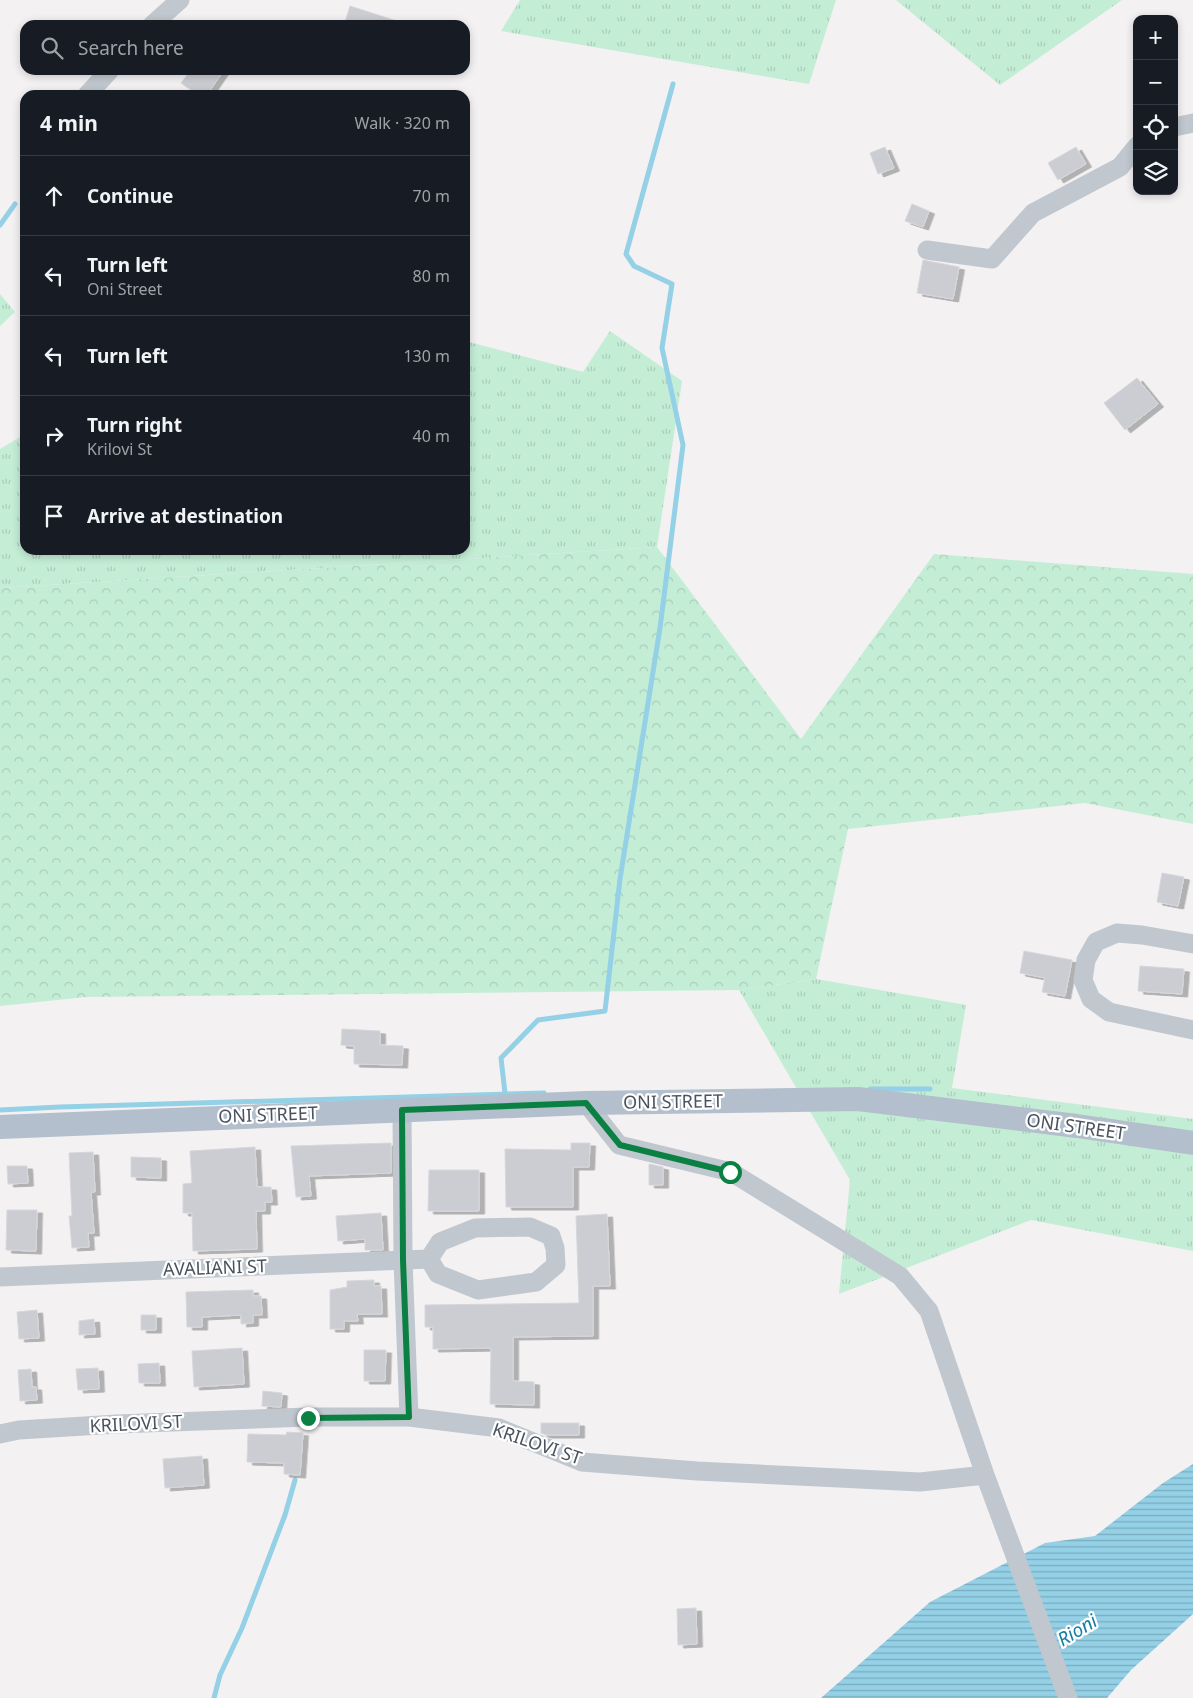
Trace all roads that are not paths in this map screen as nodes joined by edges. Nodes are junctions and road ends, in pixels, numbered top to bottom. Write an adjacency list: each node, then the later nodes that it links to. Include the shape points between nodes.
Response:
1 (180, 0): 2 (street)
2 (158, 20)
3 (105, 75): 4 (street)
4 (92, 90)
5 (1193, 123): 6 (street)
6 (1178, 127)
7 (1134, 150): 8 (street, via 1120,167 1033,213 992,260)
8 (927, 250)
9 (1193, 944): 10 (street, via 1117,933 1096,942 1086,960 1083,980 1091,999 1108,1012)
10 (1193, 1030)
11 (586, 1103): 12 (main road, ONI STREET); 14 (main road, ONI STREET, via 858,1098); 20 (street, via 620,1145 730,1172 900,1276 929,1311)
12 (402, 1110): 13 (main road, ONI STREET); 16 (street)
13 (0, 1127)
14 (1193, 1143)
15 (429, 1259): 15 (street, via 438,1274 478,1290 536,1282 556,1265 551,1236 530,1227 475,1228 440,1242); 16 (street, AVALIANI ST)
16 (403, 1260): 17 (street, AVALIANI ST); 18 (street)
17 (0, 1276)
18 (409, 1417): 19 (street, KRILOVI ST, via 117,1424); 20 (street, KRILOVI ST, via 499,1428 582,1462 920,1482)
19 (0, 1434)
20 (985, 1475): 21 (street)
21 (1068, 1698)

